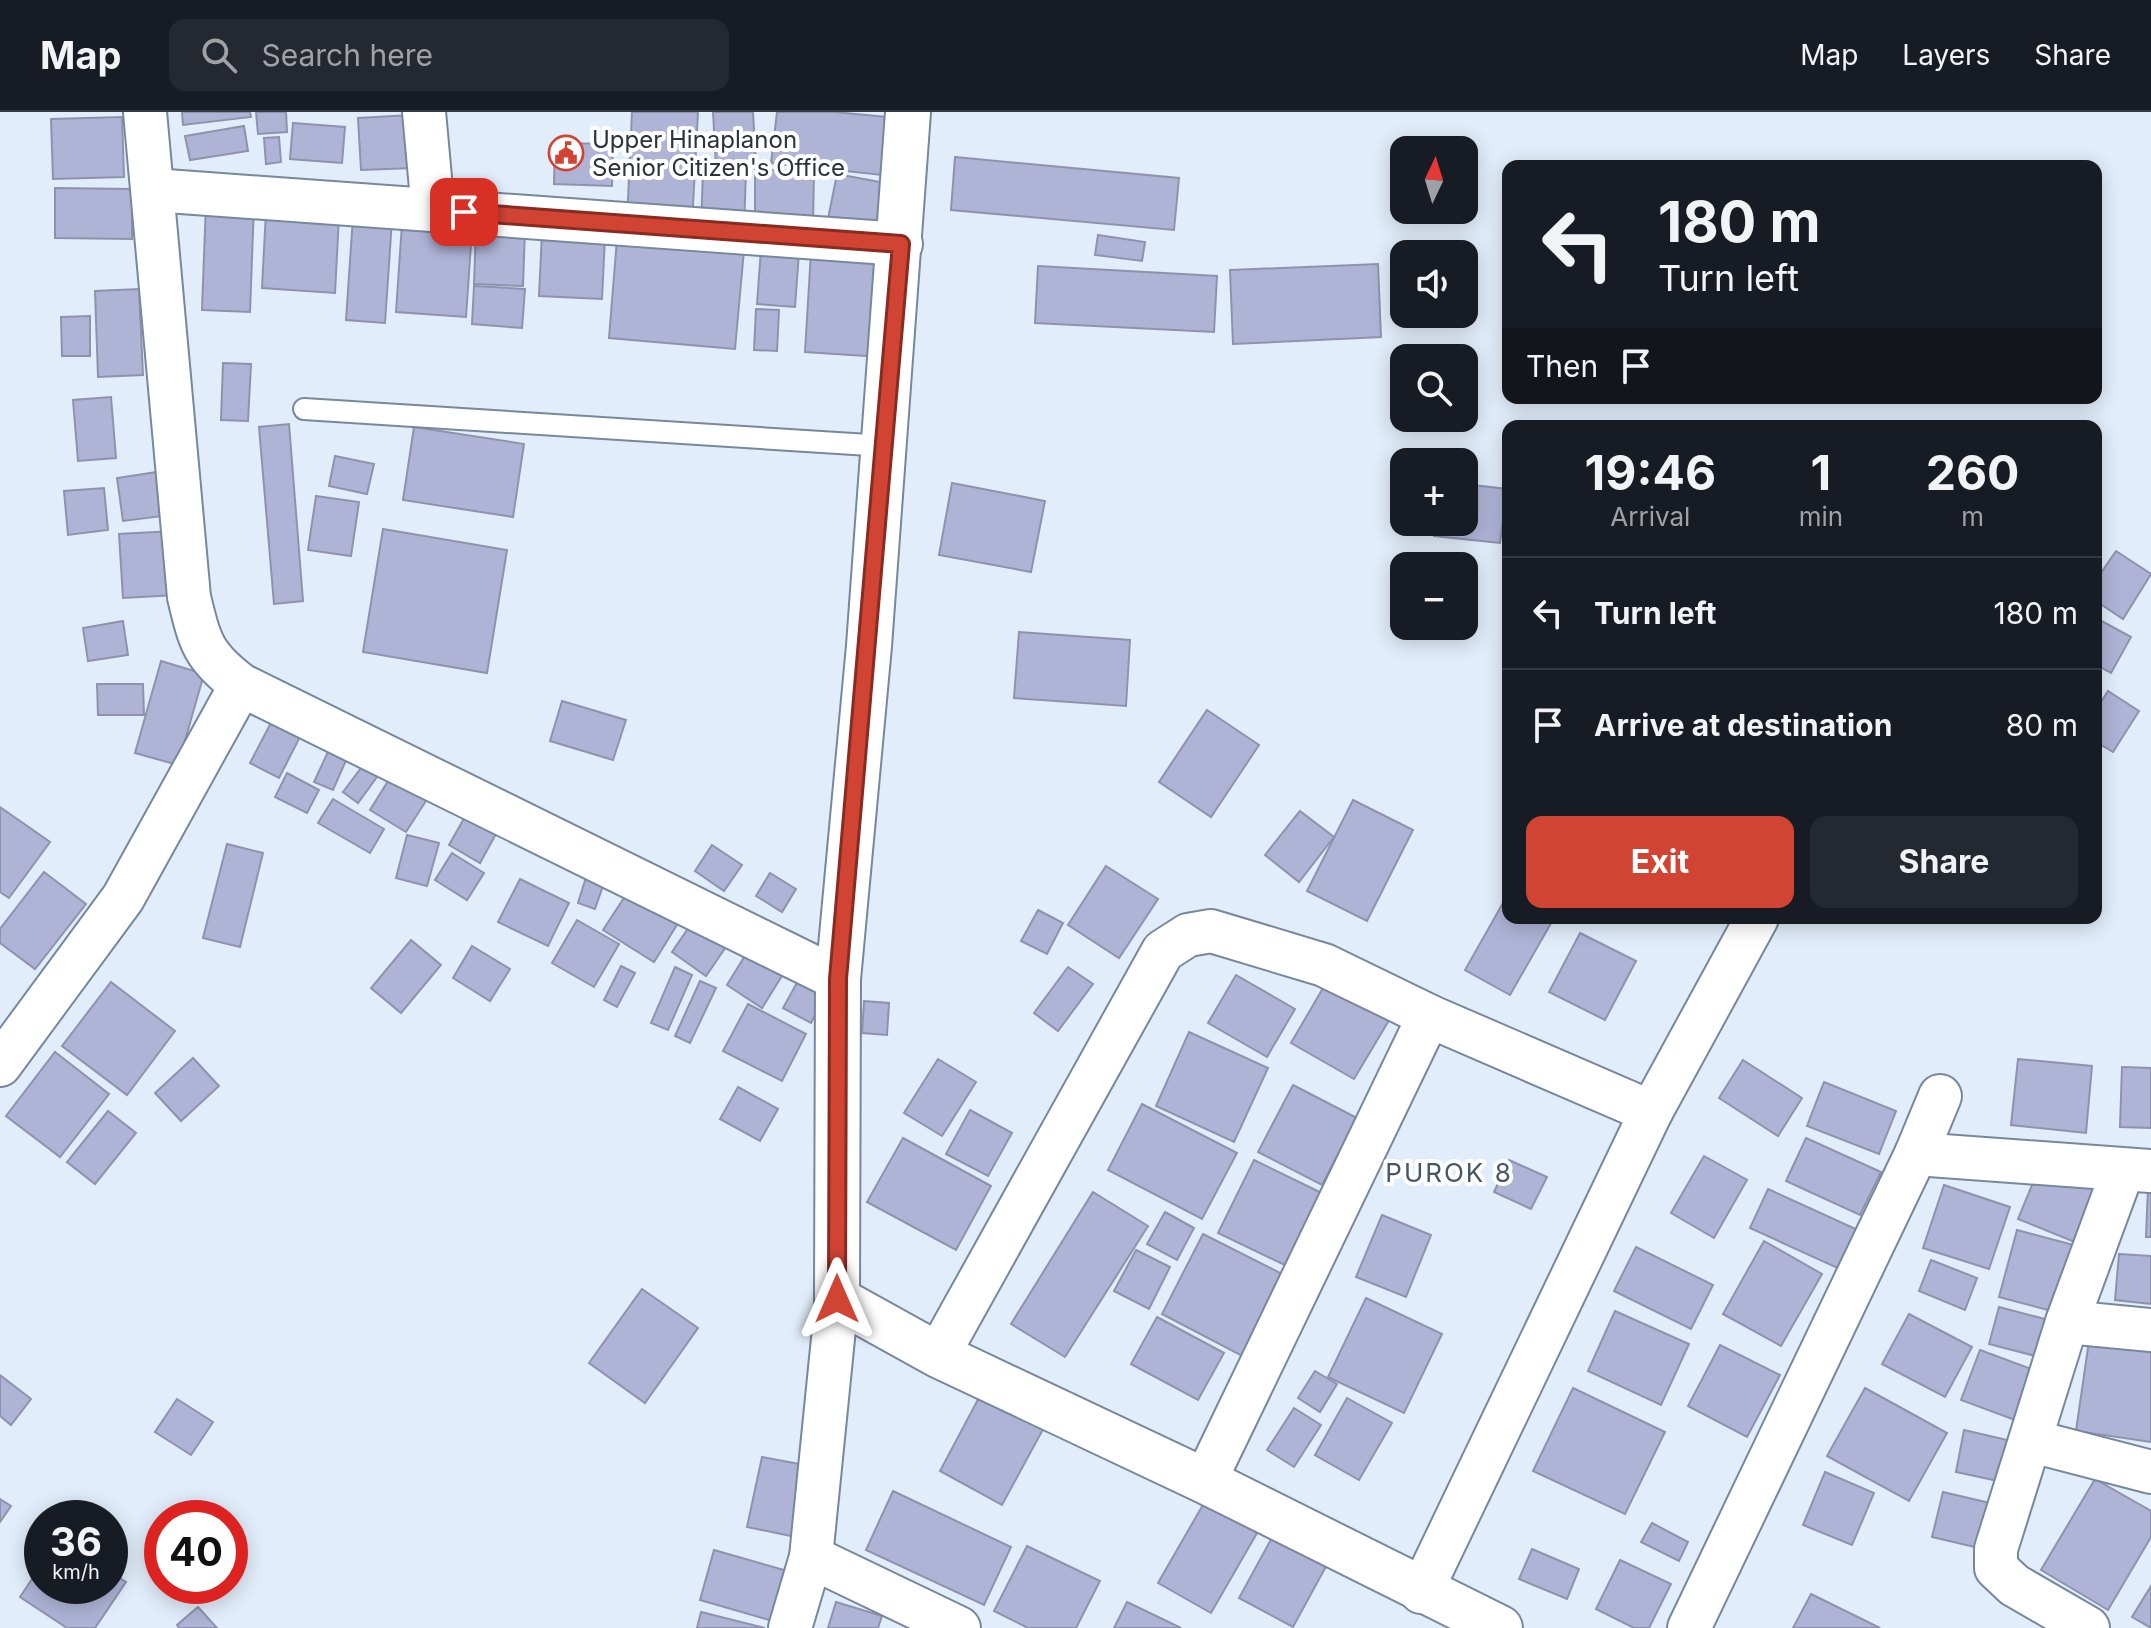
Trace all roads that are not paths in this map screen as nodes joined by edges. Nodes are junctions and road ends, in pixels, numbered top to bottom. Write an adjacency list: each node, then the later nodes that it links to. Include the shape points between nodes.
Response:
1 (145, 112): 4 (street)
2 (424, 112): 5 (street)
3 (908, 112): 6 (street)
4 (153, 190): 5 (street); 9 (street, via 189,597 198,635 212,663)
5 (433, 210): 6 (street)
6 (901, 244): 8 (street)
7 (304, 409): 8 (lane)
8 (885, 446): 11 (street)
9 (241, 685): 11 (street); 13 (street, via 123,898)
10 (1754, 924): 15 (street)
11 (838, 979): 18 (street)
12 (1429, 1016): 15 (street); 21 (street, via 1324,965 1211,931 1188,935 1163,951); 24 (street)
13 (0, 1065)
14 (1940, 1096): 16 (street)
15 (1651, 1112): 26 (street)
16 (1916, 1154): 17 (street); 30 (street)
17 (2137, 1171): 19 (street)
18 (837, 1299): 21 (street); 25 (street)
19 (2067, 1322): 20 (street); 22 (street)
20 (2151, 1330)
21 (938, 1355): 24 (street)
22 (2032, 1441): 23 (street); 31 (street, via 1996,1549 1996,1568 2014,1585)
23 (2151, 1472)
24 (1205, 1481): 26 (street)
25 (811, 1557): 27 (street); 28 (street)
26 (1421, 1592): 29 (street)
27 (790, 1628)
28 (959, 1628)
29 (1500, 1628)
30 (1689, 1628)
31 (2088, 1628)

